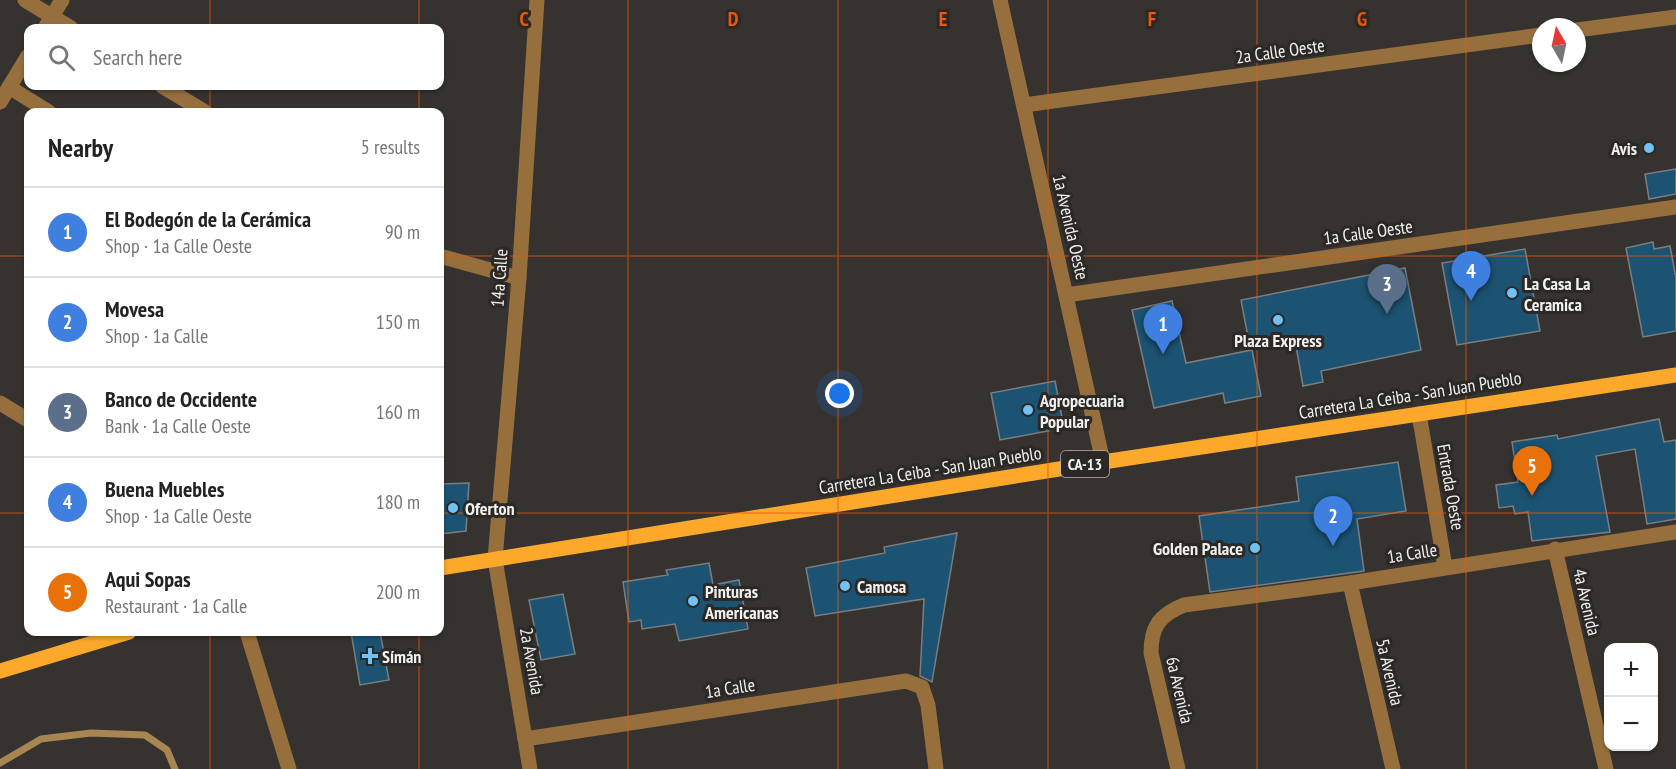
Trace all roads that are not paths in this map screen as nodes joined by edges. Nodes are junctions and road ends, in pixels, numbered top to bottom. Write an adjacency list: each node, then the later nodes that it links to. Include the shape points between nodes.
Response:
1 (25, 0): 6 (street)
2 (62, 0): 6 (street)
3 (537, 0): 18 (street, 14a Calle)
4 (1000, 0): 13 (street, 1a Avenida Oeste)
5 (1676, 17): 7 (street)
6 (49, 23)
7 (1586, 29)
8 (1532, 36): 13 (street, 2a Calle Oeste)
9 (24, 63): 10 (street)
10 (9, 87): 12 (street); 14 (street)
11 (169, 90): 15 (street)
12 (0, 102)
13 (1024, 105): 19 (street, 1a Avenida Oeste)
14 (43, 108)
15 (198, 108)
16 (1676, 207): 19 (street, 1a Calle Oeste)
17 (444, 257): 18 (street)
18 (519, 278): 27 (street, 14a Calle)
19 (1066, 295): 24 (street, 1a Avenida Oeste)
20 (1676, 375): 22 (main road, Carretera La Ceiba - San Juan Pueblo / CA-13)
21 (0, 403): 23 (street)
22 (1419, 414): 24 (main road, Carretera La Ceiba - San Juan Pueblo / CA-13); 29 (street, Entrada Oeste)
23 (24, 418)
24 (1103, 462): 27 (main road, Carretera La Ceiba - San Juan Pueblo / CA-13)
25 (1676, 532): 26 (street, 1a Calle)
26 (1555, 549): 29 (street, 1a Calle); 41 (street, 4a Avenida)
27 (495, 560): 28 (main road, Carretera La Ceiba - San Juan Pueblo / CA-13); 35 (street, 2a Avenida)
28 (444, 567)
29 (1445, 567): 30 (street, 1a Calle)
30 (1350, 583): 31 (street, 1a Calle, via 1184,605 1168,611); 40 (street, 5a Avenida)
31 (1158, 621): 39 (street, 6a Avenida, via 1151,635 1151,653)
32 (113, 636): 34 (main road)
33 (248, 636): 36 (street)
34 (0, 671)
35 (525, 739): 37 (street, 2a Avenida); 38 (street, 1a Calle, via 906,681 922,687)
36 (289, 769)
37 (530, 769)
38 (936, 769)
39 (1178, 769)
40 (1393, 769)
41 (1606, 769)

